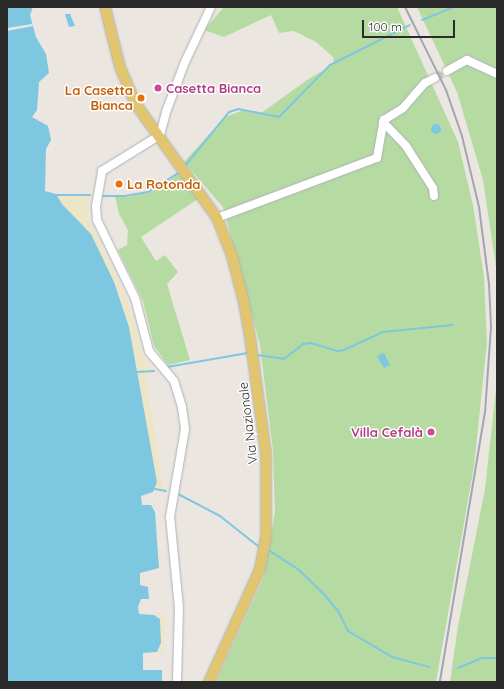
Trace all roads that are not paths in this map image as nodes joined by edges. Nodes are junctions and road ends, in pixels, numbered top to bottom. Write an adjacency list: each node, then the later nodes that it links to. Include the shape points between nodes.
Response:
1 (105, 7): 7 (main road, Via Nazionale, via 120,67 132,97)
2 (212, 9): 7 (street, via 194,40 166,112)
3 (447, 71): 4 (street, via 467,60)
4 (497, 74)
5 (435, 78): 6 (street, via 425,83 403,108)
6 (383, 122): 8 (street, via 406,146 433,188); 9 (street, via 377,158 368,164 260,200)
7 (160, 135): 9 (main road, Via Nazionale); 10 (street, via 106,168 100,176 97,220 135,298 149,351 174,381 182,407 185,429 170,517 179,608)
8 (434, 196)
9 (217, 218): 11 (main road, Via Nazionale, via 232,256 244,304 262,419 266,454 266,537 260,569)
10 (177, 682)
11 (209, 682)

